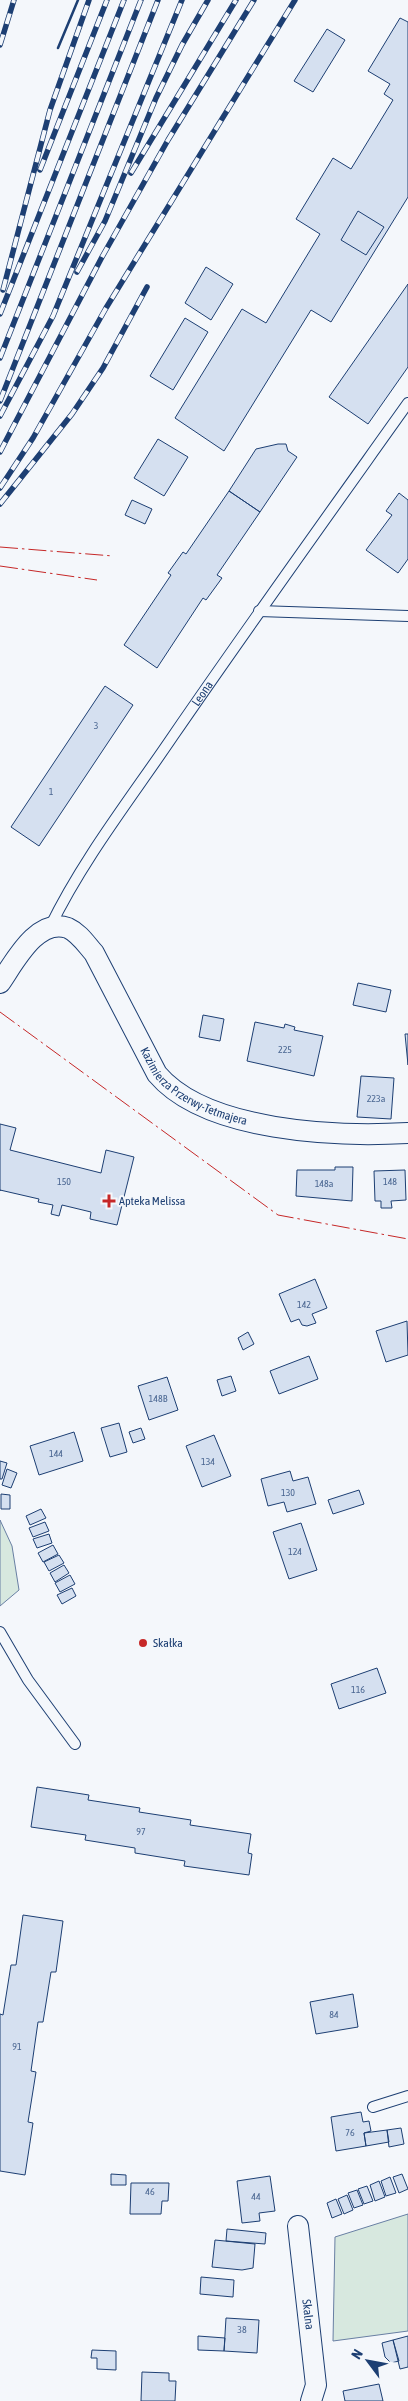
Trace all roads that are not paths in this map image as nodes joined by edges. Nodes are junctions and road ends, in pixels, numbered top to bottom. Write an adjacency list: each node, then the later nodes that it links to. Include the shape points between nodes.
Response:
1 (408, 403): 2 (lane, Leona)
2 (259, 611): 3 (lane); 4 (lane, Leona, via 120,813 64,898)
3 (408, 616)
4 (50, 927): 5 (street, Leona, via 34,938); 6 (street, Kazimierza Przerwy-Tetmajera, via 70,929 94,952 156,1074 172,1089 221,1114 267,1126 352,1135)
5 (0, 983)
6 (408, 1133)
7 (0, 1632): 8 (lane, via 28,1680)
8 (75, 1744)
9 (408, 2096): 10 (lane)
10 (373, 2107)
11 (298, 2226): 12 (street, Skalna, via 316,2386)
12 (311, 2401)

